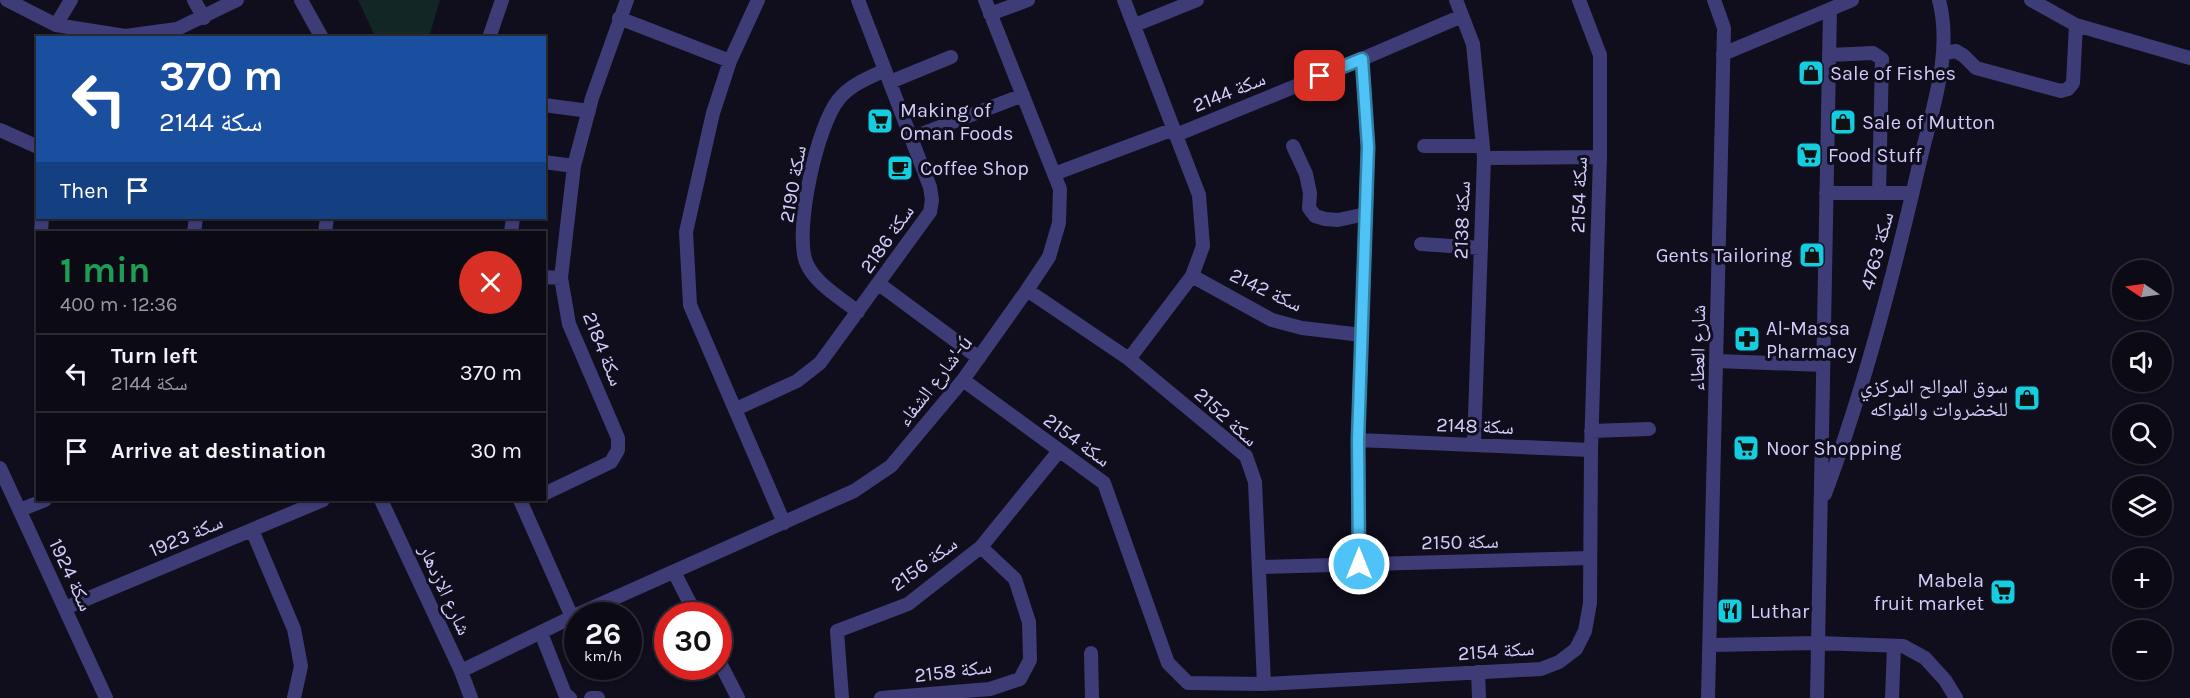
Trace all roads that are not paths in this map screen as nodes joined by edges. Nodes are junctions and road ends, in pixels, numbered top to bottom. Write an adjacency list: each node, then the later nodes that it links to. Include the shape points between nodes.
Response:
1 (7, 0): 25 (street)
2 (71, 0): 25 (street)
3 (194, 0): 23 (street)
4 (237, 0): 23 (street)
5 (301, 0): 29 (street)
6 (502, 0): 30 (street)
7 (627, 0): 24 (street, سكة 2184)
8 (758, 0): 37 (street)
9 (858, 0): 38 (street, سكة 2186)
10 (985, 0): 21 (street, شارع الشفاء'-ú)
11 (1028, 0): 21 (street)
12 (1124, 0): 26 (street)
13 (1197, 0): 26 (street)
14 (1456, 0): 22 (street, سكة 2138)
15 (1579, 0): 49 (street, سكة 2154, via 1600,55)
16 (1714, 0): 32 (street, شارع العطاء, via 1724,28)
17 (1852, 0): 20 (street)
18 (1939, 0): 31 (street, سكة 4763)
19 (2031, 0): 27 (street)
20 (1830, 9): 32 (street); 33 (street)
21 (990, 14): 39 (street, شارع الشفاء'-ú)
22 (1462, 16): 36 (street, سكة 2144); 48 (street, سكة 2138, via 1473,44)
23 (204, 18): 28 (street)
24 (619, 18): 37 (street); 41 (street, سكة 2184)
25 (57, 25): 28 (street, via 125,36)
26 (1135, 25): 43 (street)
27 (2076, 25): 31 (street, via 2073,83 2061,91 1976,68 1956,51); 35 (street)
28 (179, 33)
29 (321, 36)
30 (490, 36)
31 (1944, 53): 55 (street, سكة 4763)
32 (1723, 54): 68 (street, شارع العطاء)
33 (1829, 55): 53 (street); 54 (street, via 1873,53 1882,59)
34 (951, 57): 38 (street, سكة 2190)
35 (2190, 58)
36 (1362, 59): 43 (street, سكة 2144); 56 (street, via 1368,147)
37 (730, 61): 71 (street, via 713,113 686,232 690,305)
38 (887, 76): 44 (street, سكة 2186); 64 (street, سكة 2190, via 852,86 831,109 804,205 806,263 815,277)
39 (1023, 95): 44 (street); 52 (street, شارع الشفاء'-ú)
40 (546, 105): 41 (street)
41 (589, 111): 51 (street, سكة 2184)
42 (0, 130): 45 (street)
43 (1175, 132): 52 (street, سكة 2144); 59 (street, via 1199,195 1203,246)
44 (911, 138): 62 (street, سكة 2186, via 930,187 932,206)
45 (36, 146)
46 (1293, 146): 56 (street, via 1306,174 1309,208 1315,216 1338,220)
47 (1424, 146): 48 (street)
48 (1483, 152): 49 (street); 58 (street, سكة 2138)
49 (1600, 157): 73 (street, سكة 2154)
50 (546, 162): 51 (street)
51 (574, 166): 61 (street, سكة 2184)
52 (1054, 174): 63 (street, شارع الشفاء'-ú, via 1060,189 1059,223 1049,257)
53 (1826, 193): 54 (street); 69 (street)
54 (1879, 193): 55 (street)
55 (1912, 193): 84 (street, سكة 4763, via 1864,376)
56 (1366, 214): 65 (street)
57 (1421, 244): 58 (street)
58 (1481, 248): 75 (street, سكة 2138)
59 (1192, 276): 65 (street, سكة 2142, via 1272,320); 67 (street)
60 (546, 277): 61 (street)
61 (561, 278): 79 (street, سكة 2184, via 569,324 618,438 618,450 611,462)
62 (879, 284): 64 (street, سكة 2186); 66 (street)
63 (1027, 290): 66 (street, شارع الشفاء'-ú); 67 (street, سكة 2152)
64 (858, 312): 71 (street, سكة 2186, via 813,370)
65 (1362, 335): 74 (street)
66 (979, 358): 70 (street, شارع الشفاء'-ú)
67 (1129, 359): 91 (street, سكة 2152, via 1246,456 1255,482)
68 (1717, 361): 69 (street); 100 (street, شارع العطاء)
69 (1823, 365): 84 (street)
70 (963, 380): 77 (street, سكة 2154); 86 (street, شارع الشفاء'-ú, via 891,466 854,490)
71 (736, 409): 86 (street)
72 (1649, 429): 73 (street)
73 (1591, 431): 76 (street, سكة 2154)
74 (1358, 440): 75 (street, سكة 2148); 90 (street)
75 (1474, 445): 76 (street, سكة 2148)
76 (1591, 450): 89 (street, سكة 2154)
77 (1059, 451): 88 (street, سكة 2156); 106 (street, سكة 2154, via 1104,483 1168,663 1188,683)
78 (0, 468): 85 (street, سكة 1924)
79 (546, 493)
80 (42, 501): 85 (street)
81 (321, 501): 87 (street, سكة 1923)
82 (381, 501): 103 (street, شارع الازدهار)
83 (525, 501): 93 (street)
84 (1820, 506): 99 (street)
85 (20, 510): 96 (street, سكة 1924)
86 (784, 523): 92 (street, شارع الشفاء'-ú)
87 (252, 530): 96 (street, سكة 1923); 109 (street, via 294,629 301,666)
88 (981, 547): 107 (street, سكة 2158, via 1016,579 1029,622 1030,660 1020,679); 115 (street, سكة 2156, via 908,604 837,631)
89 (1590, 558): 90 (street, سكة 2150); 104 (street, سكة 2154, via 1590,603 1585,631 1576,649 1541,669)
90 (1359, 564): 91 (street, سكة 2150)
91 (1259, 567): 106 (street, سكة 2152)
92 (674, 572): 94 (street, شارع الشفاء'-ú); 95 (street)
93 (566, 602)
94 (607, 602)
95 (689, 602)
96 (65, 608): 108 (street, سكة 1924)
97 (564, 622): 98 (street, شارع الشفاء'-ú)
98 (541, 633): 103 (street, شارع الشفاء'-ú); 111 (street)
99 (1818, 643): 100 (street); 101 (street); 120 (street)
100 (1710, 645): 119 (street, شارع العطاء)
101 (1894, 646): 121 (street); 122 (street, via 1913,650 1925,658)
102 (1091, 653): 117 (street)
103 (461, 671): 110 (street, شارع الازدهار)
104 (1478, 672): 106 (street, سكة 2154); 118 (street)
105 (729, 680): 114 (street)
106 (1264, 684)
107 (993, 693): 116 (street, سكة 2158)
108 (106, 698)
109 (294, 698)
110 (471, 698)
111 (570, 698)
112 (591, 698): 113 (street)
113 (598, 698)
114 (738, 698)
115 (842, 698)
116 (881, 698)
117 (1092, 698)
118 (1479, 698)
119 (1708, 698)
120 (1817, 698)
121 (1892, 698)
122 (1956, 698)

